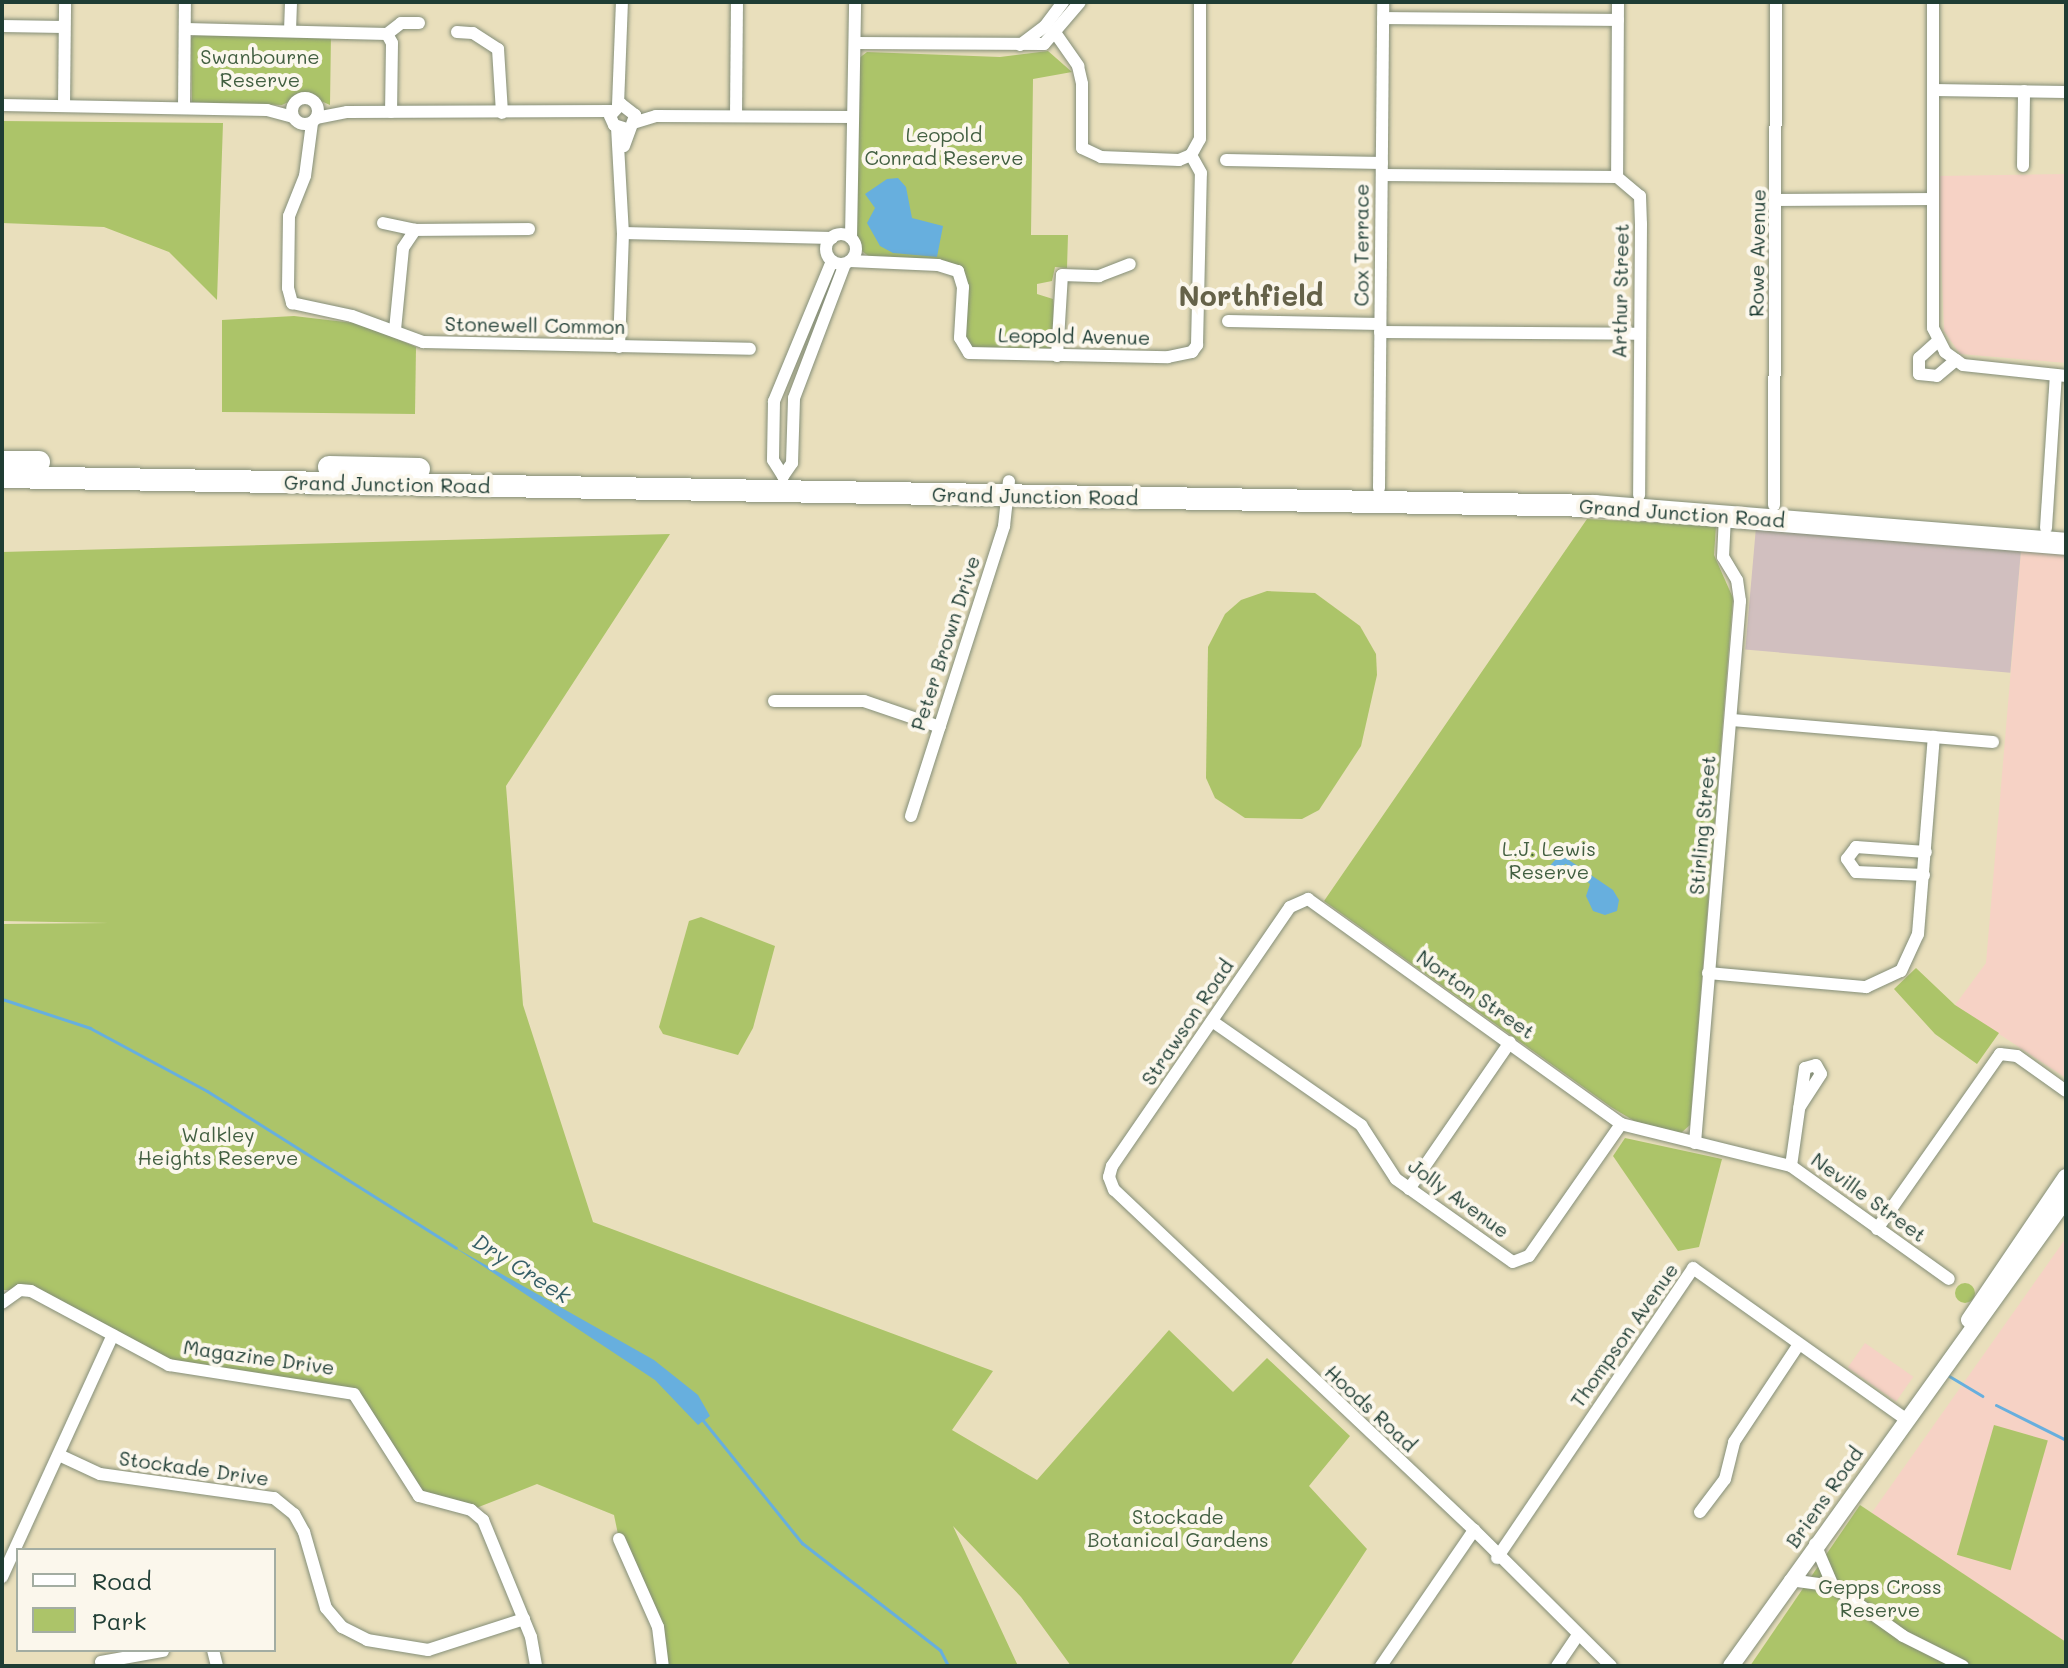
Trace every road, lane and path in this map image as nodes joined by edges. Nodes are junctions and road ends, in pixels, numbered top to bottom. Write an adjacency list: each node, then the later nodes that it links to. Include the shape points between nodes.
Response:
1 (65, 2): 18 (street)
2 (185, 2): 19 (street)
3 (291, 2): 20 (street)
4 (622, 2): 36 (street)
5 (737, 2): 37 (street)
6 (855, 2): 24 (street)
7 (1063, 2): 25 (street, via 1045,26)
8 (1080, 2): 23 (street)
9 (1200, 2): 40 (street, via 1200,139)
10 (1383, 2): 14 (street, Cox Terrace)
11 (1618, 2): 15 (street)
12 (1776, 2): 46 (street, Rowe Avenue)
13 (1933, 2): 26 (street)
14 (1383, 18): 15 (street); 43 (street, Cox Terrace)
15 (1618, 20): 44 (street)
16 (419, 23): 22 (street, via 401,23)
17 (2, 26): 18 (street)
18 (64, 27): 30 (street)
19 (186, 29): 20 (street); 31 (street)
20 (290, 31): 22 (street)
21 (457, 32): 33 (street, via 473,33 498,49)
22 (387, 34): 32 (street, via 392,43)
23 (1056, 34): 25 (street, via 1044,44); 40 (street, via 1078,66 1082,148 1101,157 1179,160)
24 (855, 43): 25 (street); 38 (street)
25 (1018, 47)
26 (1933, 90): 27 (street); 45 (street)
27 (2024, 91): 28 (street); 42 (street)
28 (2066, 92)
29 (2, 105): 30 (street)
30 (64, 106): 31 (street)
31 (184, 108): 34 (street)
32 (391, 112): 33 (street); 35 (street)
33 (502, 113): 36 (street)
34 (294, 115): 35 (street); 35 (street, via 302,98); 39 (street, Stonewell Common)
35 (315, 115): 39 (street, Stonewell Common)
36 (622, 116): 37 (street); 50 (street)
37 (736, 116): 38 (street)
38 (853, 117): 52 (street)
39 (304, 148): 58 (street, Stonewell Common, via 305,176 289,216 288,296 305,308)
40 (1191, 155): 63 (street, Leopold Avenue, via 1201,173 1197,345 1192,352 1168,357)
41 (1226, 160): 43 (street)
42 (2023, 166)
43 (1382, 169): 44 (street); 57 (street, Cox Terrace)
44 (1617, 177): 59 (street, Arthur Street, via 1640,196)
45 (1931, 199): 46 (street); 62 (street, via 1933,328)
46 (1778, 200): 71 (street, Rowe Avenue)
47 (383, 223): 49 (street)
48 (529, 229): 49 (street)
49 (415, 230): 58 (street, via 403,248)
50 (623, 233): 51 (street); 60 (street)
51 (805, 238): 52 (street); 53 (street)
52 (845, 239): 53 (street); 53 (street); 54 (street, Leopold Avenue)
53 (839, 260): 54 (street, Leopold Avenue); 67 (street, via 794,398 792,463); 67 (street, via 774,401 773,460)
54 (879, 261): 63 (street, Leopold Avenue, via 958,271 963,287 960,338 969,353)
55 (1130, 264): 63 (street, via 1099,276 1062,275)
56 (1228, 321): 57 (street)
57 (1380, 328): 59 (street); 69 (street, Cox Terrace)
58 (395, 330): 60 (street, Stonewell Common, via 423,342 455,345)
59 (1639, 334): 70 (street, Arthur Street)
60 (619, 347): 61 (street, Stonewell Common)
61 (750, 349)
62 (1946, 351): 62 (street, via 1937,376 1919,374 1919,358); 64 (street, via 1963,365)
63 (1057, 356)
64 (2061, 376): 74 (street)
65 (2, 462): 67 (highway, Grand Junction Road)
66 (2, 477): 67 (highway, Grand Junction Road)
67 (783, 484): 68 (highway, Grand Junction Road)
68 (1009, 488): 69 (highway, Grand Junction Road); 77 (street, Peter Brown Drive)
69 (1379, 495): 70 (highway, Grand Junction Road); 72 (highway, Grand Junction Road)
70 (1639, 495): 72 (highway, Grand Junction Road)
71 (1774, 505): 72 (highway, Grand Junction Road); 73 (highway, Grand Junction Road)
72 (1726, 508): 73 (highway, Grand Junction Road); 76 (street, Stirling Street, via 1723,557 1737,580 1740,601)
73 (1861, 520): 74 (highway, Grand Junction Road)
74 (2056, 536)
75 (774, 701): 77 (street, via 864,701)
76 (1732, 720): 78 (street); 84 (street, Stirling Street)
77 (940, 727): 80 (street, Peter Brown Drive)
78 (1934, 737): 79 (street); 81 (street)
79 (1993, 742)
80 (911, 816)
81 (1926, 852): 82 (street); 82 (street, via 1856,847 1847,859 1856,872)
82 (1924, 875): 84 (street, via 1915,948 1901,971 1883,983 1845,987)
83 (1308, 899): 85 (street, Strawson Road, via 1290,907); 86 (street, Norton Street)
84 (1708, 973): 90 (street, Stirling Street)
85 (1212, 1021): 92 (street, Strawson Road); 94 (street, Jolly Avenue, via 1361,1125 1388,1169)
86 (1510, 1042): 89 (street, Norton Street); 94 (street)
87 (2066, 1091): 96 (street, via 2006,1052 1989,1066)
88 (1799, 1108): 91 (street)
89 (1621, 1124): 90 (street, Neville Street); 94 (street, Jolly Avenue, via 1522,1262 1513,1262)
90 (1695, 1143): 91 (street, Neville Street)
91 (1791, 1166): 96 (street, Neville Street)
92 (1109, 1177): 105 (street, Hoods Road, via 1121,1198)
93 (2066, 1177): 101 (main road, Briens Road, via 1981,1298)
94 (1409, 1189)
95 (2066, 1199): 101 (main road, Briens Road)
96 (1877, 1229): 97 (street, Neville Street)
97 (1949, 1279)
98 (2, 1303): 99 (street, Magazine Drive, via 20,1290 38,1294)
99 (113, 1335): 103 (street); 112 (street, Magazine Drive, via 169,1365 354,1394 419,1496 480,1516)
100 (1797, 1347): 102 (street, Thompson Avenue); 104 (street, via 1734,1442 1725,1479); 108 (street, Thompson Avenue, via 1693,1268)
101 (1952, 1353): 102 (main road, Briens Road)
102 (1904, 1418): 107 (main road, Briens Road)
103 (59, 1455): 109 (street); 112 (street, Stockade Drive, via 100,1474 274,1498 294,1514 304,1532 326,1608 342,1627 367,1640 428,1650)
104 (1700, 1512)
105 (1474, 1530): 108 (street, Hoods Road); 118 (street)
106 (619, 1539): 117 (street, via 658,1627)
107 (1815, 1544): 110 (main road, Briens Road); 111 (street)
108 (1497, 1558): 113 (street, Hoods Road)
109 (2, 1577)
110 (1790, 1580): 111 (street); 121 (main road, Briens Road)
111 (1833, 1586): 122 (street, via 1903,1636)
112 (524, 1619): 116 (street, Magazine Drive)
113 (1578, 1635): 119 (street); 120 (street, Hoods Road)
114 (155, 1652): 115 (street)
115 (101, 1659)
116 (536, 1666)
117 (663, 1666)
118 (1381, 1666)
119 (1557, 1666)
120 (1611, 1666)
121 (1731, 1666)
122 (1963, 1666)

